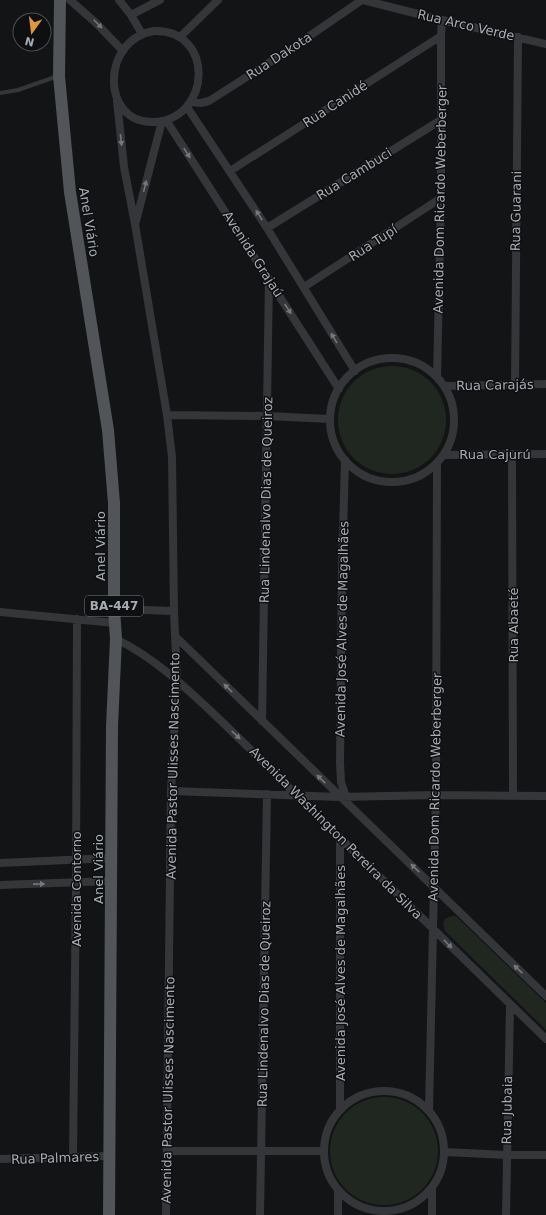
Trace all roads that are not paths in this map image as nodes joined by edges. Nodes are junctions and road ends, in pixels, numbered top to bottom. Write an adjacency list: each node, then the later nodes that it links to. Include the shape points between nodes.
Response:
1 (60, 0): 15 (main road, Anel Viário / BA-447)
2 (70, 0): 14 (street, one-way to 14, via 96,22)
3 (119, 0): 7 (street)
4 (160, 0): 7 (street)
5 (218, 0): 11 (street)
6 (363, 0): 8 (street, Rua Arco Verde); 18 (street, Rua Dakota, via 209,101)
7 (131, 15): 9 (street)
8 (442, 20): 10 (street, Avenida Dom Ricardo Weberberger); 12 (street, Rua Arco Verde)
9 (142, 34): 11 (street, via 162,31); 14 (street)
10 (441, 36): 20 (street, Avenida Dom Ricardo Weberberger); 21 (street, Rua Canidé)
11 (180, 37): 18 (street, via 192,48 197,59 198,83)
12 (518, 38): 13 (street, Rua Arco Verde); 29 (street, Rua Guarani)
13 (546, 44)
14 (123, 51): 17 (street, via 114,69)
15 (59, 76): 16 (lane, via 18,90); 41 (main road, Anel Viário / BA-447, via 70,192 108,430 114,503)
16 (0, 93)
17 (117, 101): 19 (street, via 135,118 149,122); 23 (street, Avenida Pastor Ulisses Nascimento, one-way to 23, via 124,167)
18 (189, 105): 19 (street, via 183,112); 21 (street, Avenida Grajaú)
19 (164, 120): 23 (street, one-way to 19); 25 (street, Avenida Grajaú, one-way to 25)
20 (440, 120): 22 (street, Avenida Dom Ricardo Weberberger); 24 (street, Rua Cambuci)
21 (230, 171): 24 (street, Avenida Grajaú, one-way to 21)
22 (441, 198): 26 (street, Rua Tupí); 28 (street, Avenida Dom Ricardo Weberberger)
23 (135, 224): 33 (street, Avenida Pastor Ulisses Nascimento)
24 (267, 228): 26 (street, Avenida Grajaú)
25 (269, 280): 32 (street, Avenida Grajaú, one-way to 32); 34 (street, Rua Lindenalvo Dias de Queiroz)
26 (304, 288): 27 (street, Avenida Grajaú, one-way to 26)
27 (355, 371): 28 (street, via 375,361 397,359 418,364); 32 (street)
28 (437, 377): 31 (street)
29 (515, 384): 30 (street, Rua Carajás); 31 (street, Rua Carajás)
30 (546, 384)
31 (444, 386): 38 (street, via 453,405 455,422 452,439)
32 (339, 389): 35 (street, via 332,403)
33 (167, 415): 34 (street); 42 (street, Avenida Pastor Ulisses Nascimento, via 172,458)
34 (267, 416): 35 (street); 49 (street, Rua Lindenalvo Dias de Queiroz)
35 (330, 419): 39 (street, via 337,448)
36 (512, 454): 37 (street, Rua Cajurú); 38 (street, Rua Cajurú); 54 (street, Rua Abaeté)
37 (546, 454)
38 (444, 455): 40 (street)
39 (345, 460): 40 (street, via 368,477 390,482 407,481); 56 (street, Avenida José Alves de Magalhães, via 340,763)
40 (437, 464): 52 (street, Avenida Dom Ricardo Weberberger)
41 (114, 609): 42 (street); 45 (main road, Anel Viário / BA-447)
42 (174, 611): 46 (street, Avenida Pastor Ulisses Nascimento)
43 (0, 612): 44 (street)
44 (77, 619): 45 (street); 59 (street, Avenida Contorno)
45 (115, 623): 47 (main road, Anel Viário / BA-447)
46 (175, 636): 48 (street, Avenida Pastor Ulisses Nascimento); 49 (street, Avenida Washington Pereira da Silva, one-way to 46)
47 (116, 639): 48 (street, Avenida Washington Pereira da Silva, via 141,652); 58 (main road, Anel Viário / BA-447, via 112,726)
48 (177, 679): 50 (street, Avenida Pastor Ulisses Nascimento); 53 (street, Avenida Washington Pereira da Silva, one-way to 53)
49 (262, 721): 56 (street, Avenida Washington Pereira da Silva, one-way to 49)
50 (171, 791): 51 (street); 71 (street, Avenida Pastor Ulisses Nascimento)
51 (268, 794): 53 (street); 72 (street, Rua Lindenalvo Dias de Queiroz)
52 (436, 795): 54 (street); 56 (street); 64 (street, Avenida Dom Ricardo Weberberger)
53 (297, 796): 56 (street); 57 (street, Avenida Washington Pereira da Silva)
54 (513, 796): 55 (street)
55 (546, 796)
56 (343, 797): 64 (street, Avenida Washington Pereira da Silva, one-way to 56)
57 (340, 837): 65 (street, Avenida Washington Pereira da Silva); 69 (street, Avenida José Alves de Magalhães)
58 (112, 858): 59 (street); 61 (main road, Anel Viário / BA-447)
59 (76, 860): 60 (street); 62 (street, Avenida Contorno)
60 (0, 862)
61 (112, 882): 62 (street); 77 (main road, Anel Viário / BA-447)
62 (76, 883): 63 (street, one-way to 62); 78 (street, Avenida Contorno)
63 (0, 885)
64 (434, 886): 65 (street, Avenida Dom Ricardo Weberberger); 66 (street, Avenida Washington Pereira da Silva, one-way to 64)
65 (432, 928): 67 (street, Avenida Washington Pereira da Silva, one-way to 67); 70 (street, Avenida Dom Ricardo Weberberger)
66 (546, 996)
67 (510, 1005): 68 (street, Avenida Washington Pereira da Silva); 75 (street, Rua Jubaia)
68 (546, 1039)
69 (340, 1109): 70 (street, via 369,1093 385,1091 401,1093 417,1100); 73 (street, via 331,1121)
70 (429, 1110): 74 (street, via 438,1123)
71 (167, 1151): 72 (street); 83 (street, Avenida Pastor Ulisses Nascimento)
72 (262, 1151): 73 (street); 84 (street, Rua Lindenalvo Dias de Queiroz)
73 (324, 1151): 81 (street, via 325,1165)
74 (445, 1152): 75 (street); 80 (street, via 442,1171)
75 (506, 1155): 76 (street); 87 (street, Rua Jubaia)
76 (546, 1155)
77 (109, 1156): 78 (street, Rua Palmares); 82 (main road, Anel Viário / BA-447)
78 (73, 1158): 79 (street, Rua Palmares)
79 (0, 1159)
80 (432, 1188): 81 (street, via 419,1201 403,1209 385,1211 368,1209 351,1202); 86 (street)
81 (338, 1190): 85 (street)
82 (109, 1215)
83 (166, 1215)
84 (260, 1215)
85 (338, 1215)
86 (432, 1215)
87 (506, 1215)

